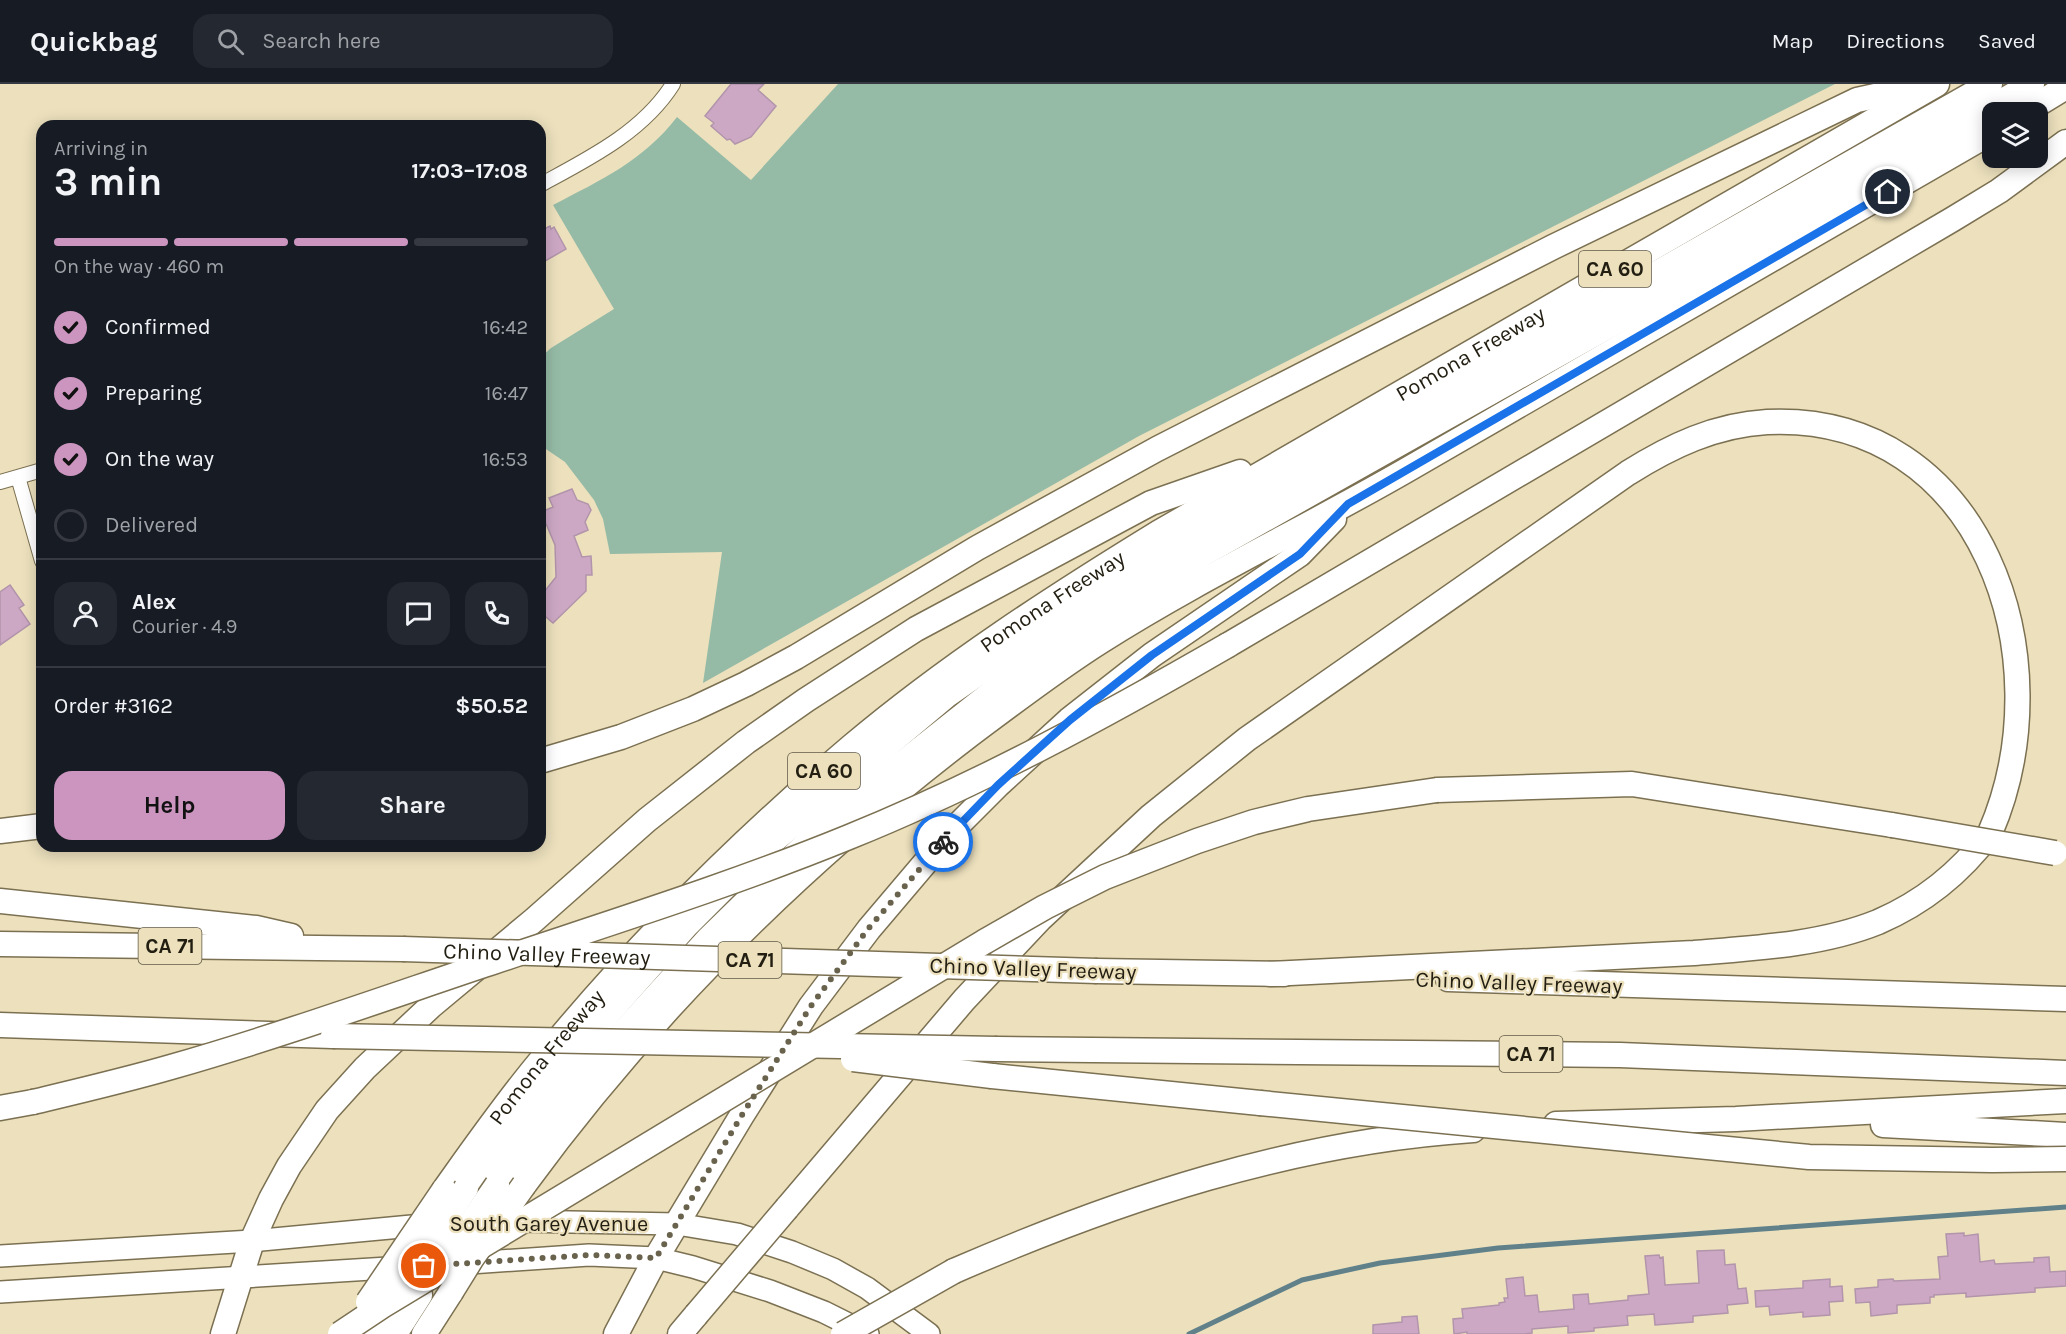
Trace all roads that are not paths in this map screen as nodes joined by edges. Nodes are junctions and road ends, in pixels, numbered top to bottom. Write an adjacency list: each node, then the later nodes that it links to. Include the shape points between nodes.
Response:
1 (673, 84): 10 (street, via 665,97 619,140)
2 (1928, 84): 19 (highway, via 1857,100 1553,247 1157,449 977,548 746,684 621,737)
3 (1937, 84): 11 (highway, Pomona Freeway / CA 60)
4 (1990, 84): 36 (highway, via 1149,561 1048,624 946,696 760,852 686,926)
5 (2032, 84): 49 (highway, bridge, via 1205,553 1086,626 1000,686 815,835 708,939 585,1074 497,1185)
6 (2066, 87): 7 (highway)
7 (2041, 102)
8 (1982, 138): 15 (highway, CA 60)
9 (2066, 142): 32 (highway, bridge, via 1953,219 1228,645 1013,763 789,860 639,913 239,1047)
10 (546, 182)
11 (1293, 453): 36 (highway, Pomona Freeway / CA 60, via 1065,590 935,681 853,745 729,857 592,1000 510,1099); 38 (highway, via 1151,503 961,604 864,661 737,749 647,820 365,1068 327,1110 289,1166)
12 (36, 472): 13 (street)
13 (18, 477): 14 (street); 16 (street)
14 (0, 482)
15 (1348, 504): 37 (highway, via 1300,554 1152,655 1070,720 953,830 868,929 811,1006); 50 (highway, CA 60, bridge, via 1184,591 1098,643 906,785 804,873 686,992 594,1095 472,1258)
16 (36, 540)
17 (2016, 574): 52 (highway, bridge, via 1978,515 1943,480 1905,454 1860,435 1820,425 1765,423 1730,427 1675,445 1628,473 1257,732 1101,860 964,1000)
18 (2040, 686): 26 (highway, via 2031,748 2001,819 1961,867 1942,883 1900,911 1861,928 1800,942 1694,953)
19 (546, 759)
20 (36, 827): 21 (highway)
21 (0, 831)
22 (2062, 854): 46 (highway, bridge, via 1632,784 1437,790 1308,809 1254,822 1105,877 1045,907)
23 (0, 900): 25 (highway, via 256,928)
24 (0, 945): 25 (highway, Chino Valley Freeway / CA 71)
25 (341, 947): 26 (highway, Chino Valley Freeway / CA 71, bridge)
26 (1270, 974): 27 (highway, Chino Valley Freeway / CA 71)
27 (2066, 999)
28 (0, 1025): 29 (highway, CA 71, bridge)
29 (765, 1044): 30 (highway, CA 71, bridge, via 1620,1055); 35 (highway, bridge, via 992,1076 1809,1157)
30 (2066, 1073)
31 (2066, 1101): 33 (highway)
32 (0, 1108)
33 (1736, 1119): 34 (highway); 53 (highway, bridge, via 1469,1130 1402,1137 1267,1161 1107,1209 1030,1238 954,1271)
34 (2066, 1135)
35 (2066, 1160)
36 (455, 1189): 47 (highway, Pomona Freeway / CA 60, bridge); 48 (highway, bridge)
37 (677, 1224): 38 (main road, South Garey Avenue, via 456,1221); 41 (highway); 55 (main road, South Garey Avenue, via 737,1234 823,1265 867,1288)
38 (252, 1241): 39 (main road, South Garey Avenue); 43 (highway)
39 (60, 1253): 40 (main road, South Garey Avenue); 42 (main road)
40 (0, 1257)
41 (656, 1258): 43 (main road, South Garey Avenue, via 589,1255); 51 (highway); 54 (main road, South Garey Avenue, via 770,1291)
42 (0, 1270)
43 (239, 1278): 44 (main road, South Garey Avenue); 45 (highway)
44 (0, 1292)
45 (223, 1334)
46 (340, 1334)
47 (347, 1334)
48 (369, 1334)
49 (395, 1334)
50 (424, 1334)
51 (615, 1334)
52 (680, 1334)
53 (843, 1334)
54 (868, 1334)
55 (929, 1334)

